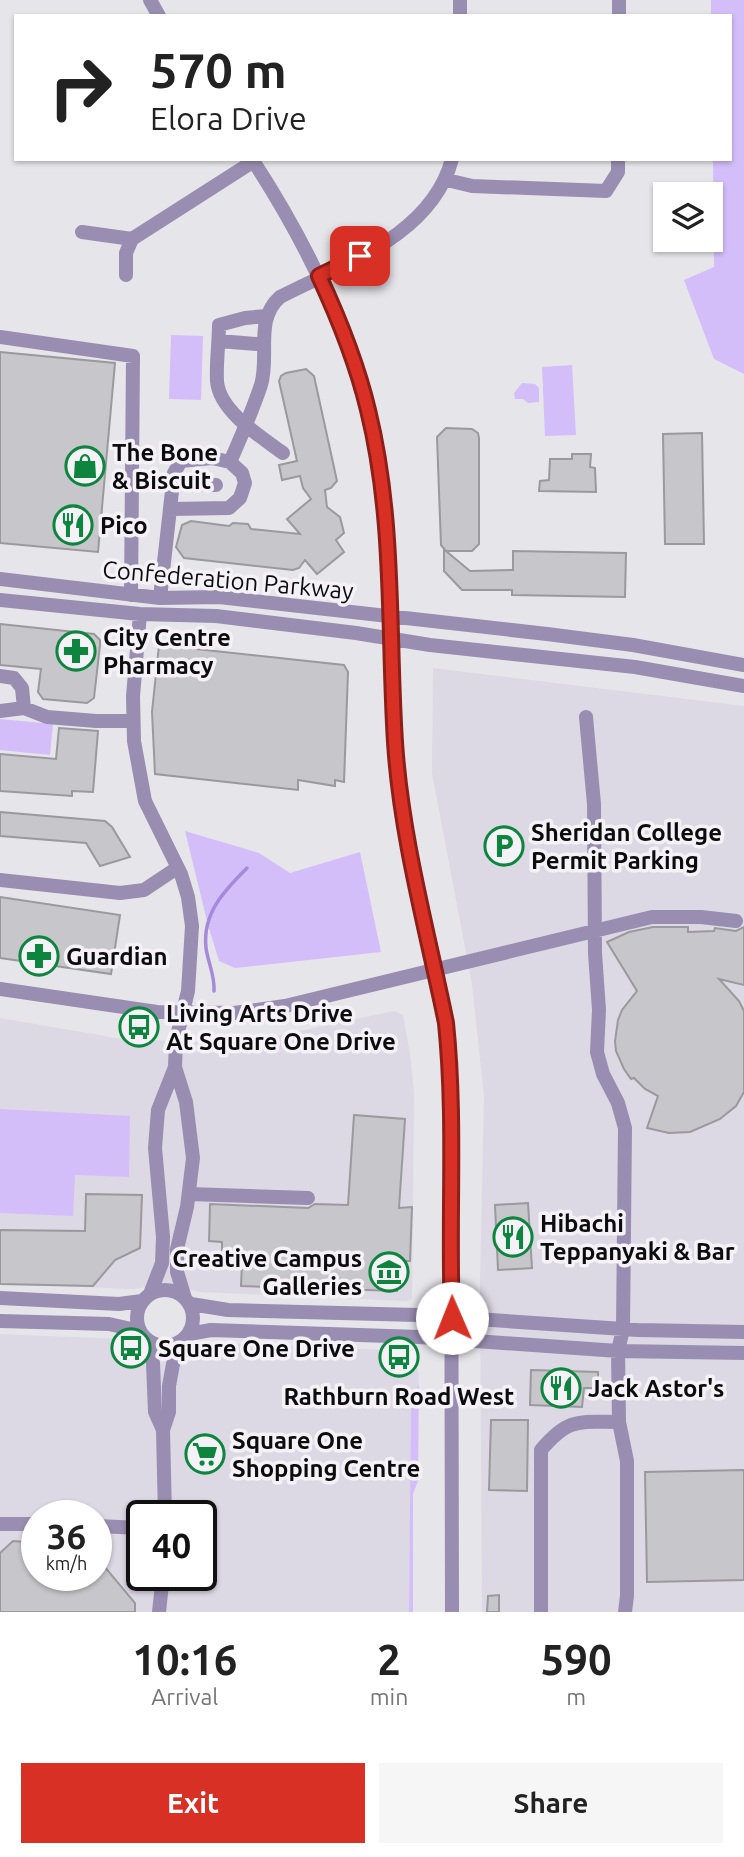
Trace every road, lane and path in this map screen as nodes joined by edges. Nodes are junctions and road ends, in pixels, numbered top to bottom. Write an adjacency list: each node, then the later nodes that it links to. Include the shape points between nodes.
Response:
1 (251, 161): 7 (street)
2 (254, 161): 9 (street)
3 (452, 161): 5 (street)
4 (618, 161): 5 (street, via 618,172 606,191 472,186)
5 (447, 180): 9 (street, via 412,225)
6 (82, 232): 7 (street)
7 (132, 239): 8 (street)
8 (126, 275)
9 (319, 276): 10 (street, via 280,297); 25 (street, via 369,411 383,497)
10 (266, 316): 12 (street, via 219,325); 14 (street, via 262,382)
11 (0, 337): 21 (street, via 133,356)
12 (219, 341): 13 (street); 14 (street, via 220,395)
13 (257, 344)
14 (246, 425): 15 (street); 16 (street)
15 (283, 453)
16 (230, 462): 17 (street, via 212,458 181,461); 19 (street, via 243,473 245,483 240,498 229,508)
17 (173, 484): 18 (street); 19 (street)
18 (216, 485)
19 (170, 509): 22 (street)
20 (0, 579): 21 (street, Confederation Parkway)
21 (131, 595): 22 (street, Confederation Parkway)
22 (160, 598): 25 (street, Confederation Parkway, via 219,597)
23 (0, 600): 24 (street, Confederation Parkway)
24 (140, 614): 26 (street, Confederation Parkway, via 216,616); 33 (street)
25 (392, 618): 26 (street); 27 (street, Confederation Parkway, via 633,645)
26 (393, 639): 29 (street, Confederation Parkway, via 635,667); 38 (street, via 400,795)
27 (744, 665)
28 (0, 676): 30 (street, via 14,678 22,688)
29 (744, 686)
30 (24, 708): 31 (street); 33 (street, via 47,717)
31 (0, 711)
32 (586, 716): 37 (street, via 594,804)
33 (132, 721): 34 (street, via 145,802)
34 (177, 868): 35 (street, via 145,890 120,892); 40 (street, via 192,926)
35 (0, 880)
36 (736, 921): 37 (street, via 652,917)
37 (595, 931): 38 (street); 49 (street, via 597,1052 625,1128)
38 (435, 970): 40 (street, via 285,1006); 47 (street, via 446,1023 451,1093)
39 (0, 989): 40 (street)
40 (183, 1013): 41 (street)
41 (175, 1068): 42 (street, via 192,1132); 45 (street, via 158,1110 155,1148 162,1262)
42 (189, 1194): 43 (street); 46 (street, via 177,1249 177,1272)
43 (308, 1198)
44 (0, 1298): 45 (street, via 119,1304)
45 (146, 1298): 46 (street, via 168,1290); 51 (street, via 137,1321)
46 (188, 1301): 47 (street, via 228,1310); 52 (street, via 194,1314)
47 (452, 1318): 49 (street); 53 (street)
48 (0, 1321): 51 (street, via 109,1324)
49 (624, 1329): 50 (street); 54 (street)
50 (744, 1332)
51 (144, 1336): 52 (street, via 164,1347); 57 (street, via 154,1375 155,1412)
52 (185, 1338): 53 (street, via 221,1331); 57 (street, via 173,1364)
53 (452, 1340): 54 (street); 63 (street)
54 (618, 1351): 55 (street); 56 (street)
55 (744, 1353)
56 (619, 1422): 64 (street, via 575,1422 541,1450); 65 (street, via 627,1461)
57 (163, 1430): 58 (street)
58 (165, 1500)
59 (0, 1524): 60 (street)
60 (21, 1524)
61 (161, 1591): 62 (street)
62 (159, 1612)
63 (452, 1612)
64 (541, 1612)
65 (625, 1612)

